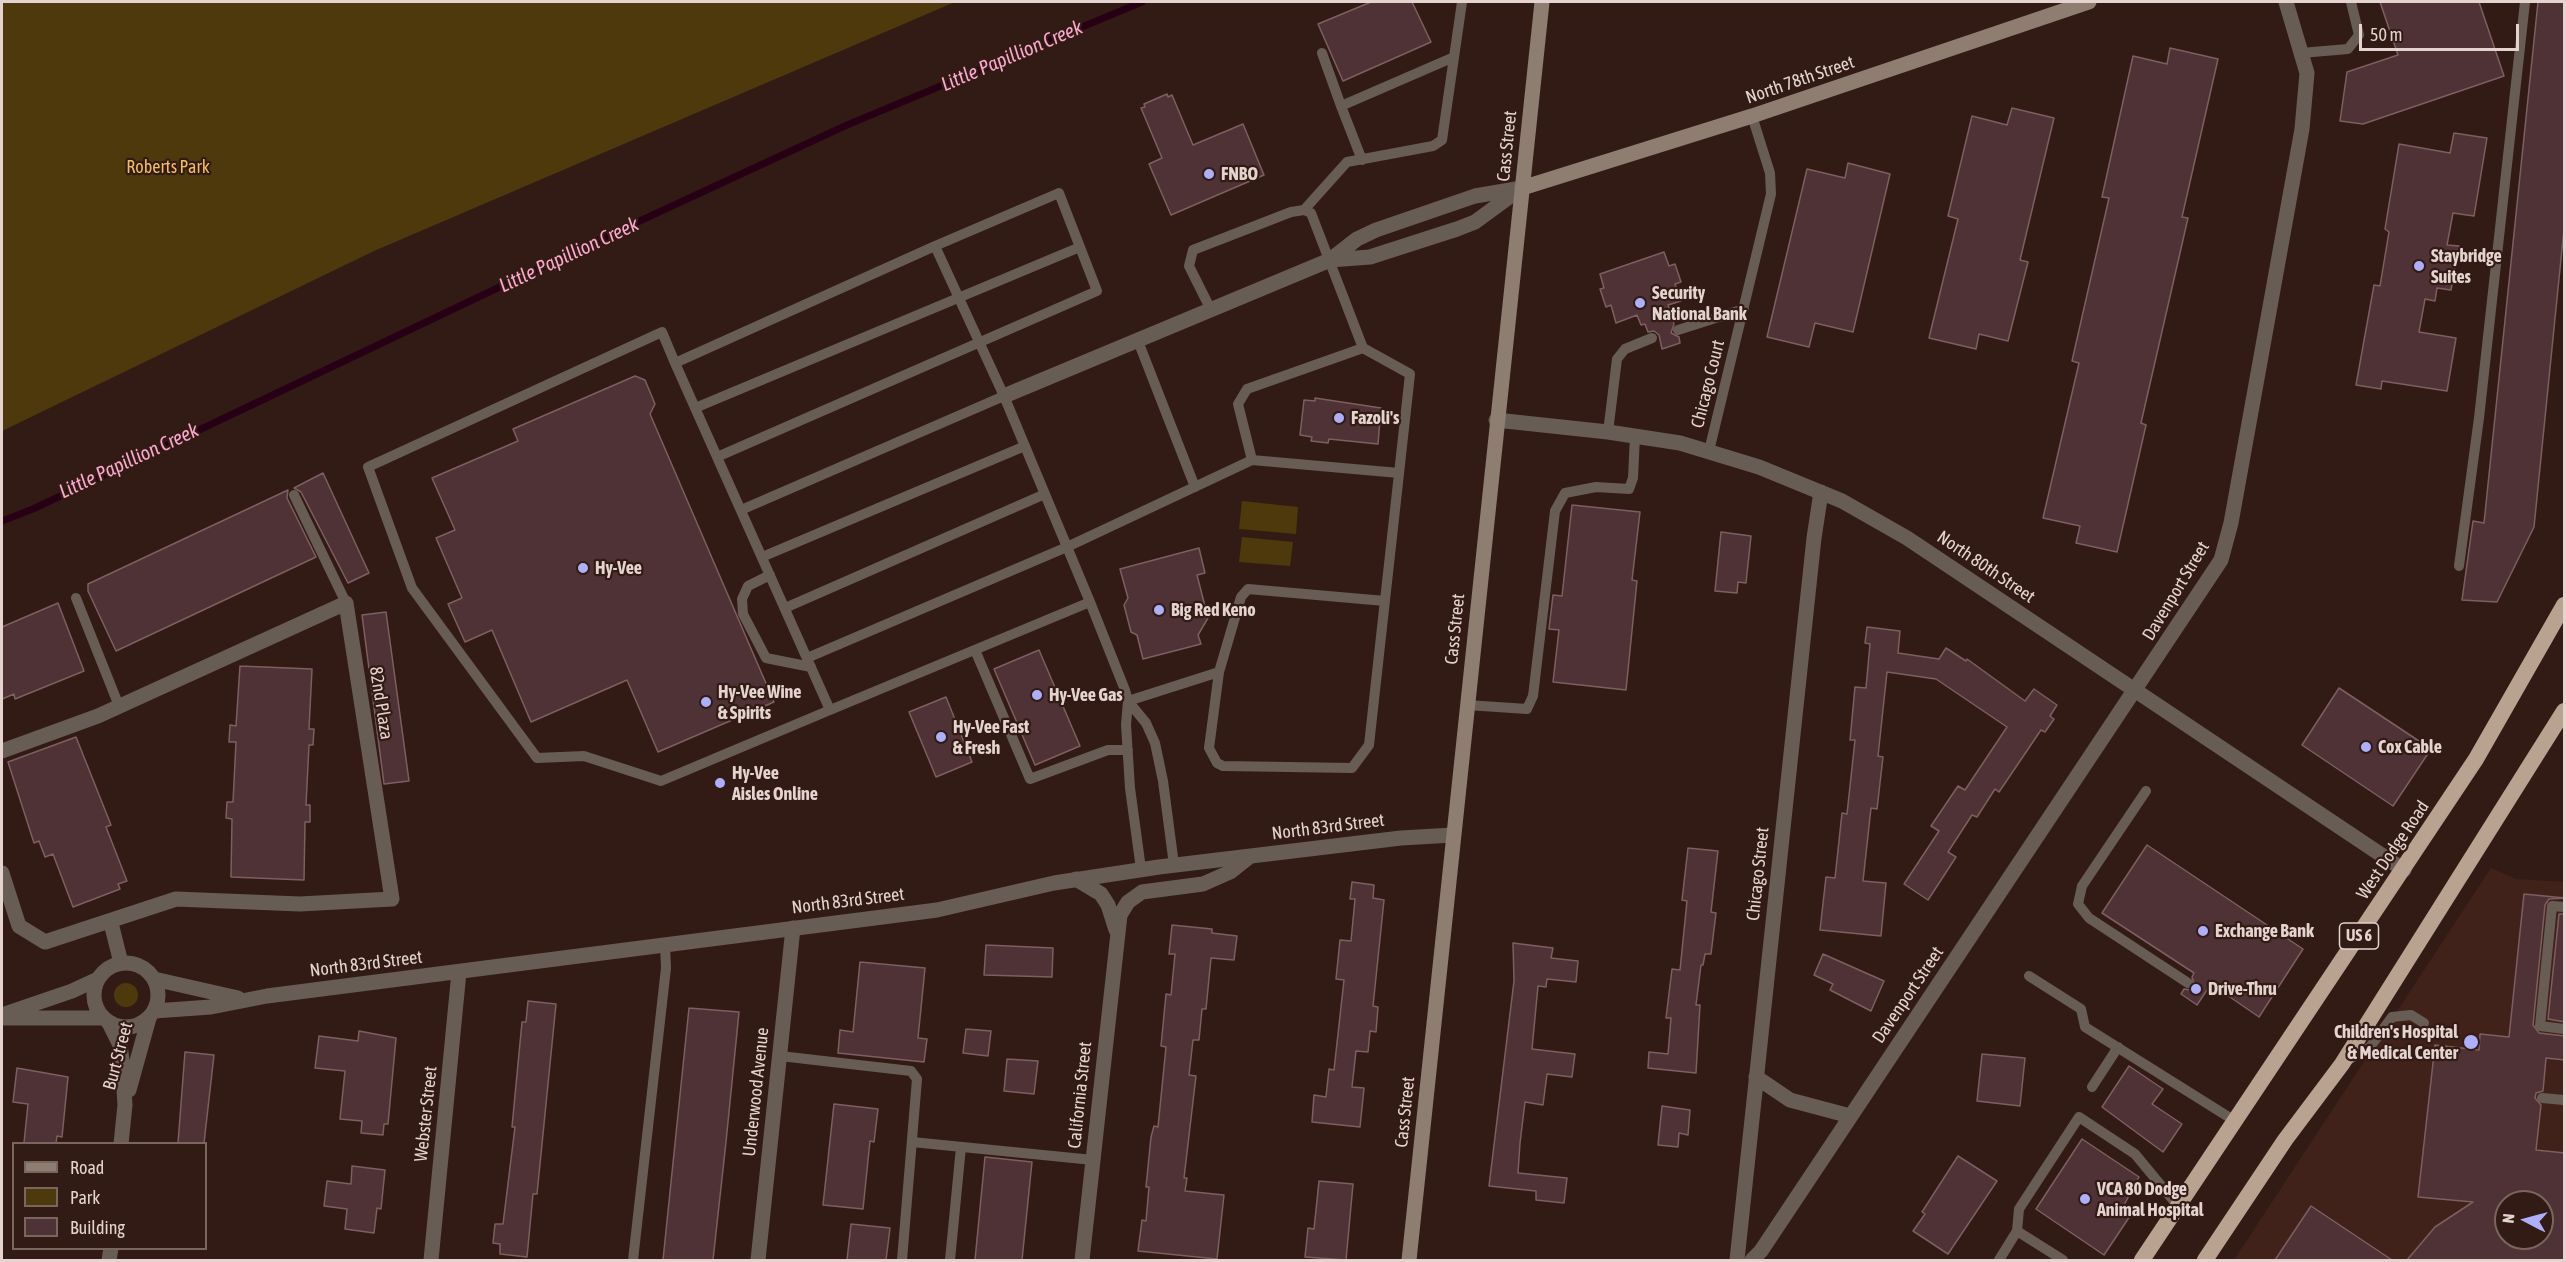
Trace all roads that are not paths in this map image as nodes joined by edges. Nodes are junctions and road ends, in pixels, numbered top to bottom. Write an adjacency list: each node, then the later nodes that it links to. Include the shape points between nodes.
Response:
1 (1462, 2): 9 (lane)
2 (1542, 2): 13 (main road, Cass Street)
3 (2089, 2): 11 (main road, North 78th Street)
4 (2286, 2): 8 (street, Davenport Street)
5 (2351, 2): 8 (lane, via 2359,35 2348,49)
6 (2525, 2): 44 (lane)
7 (1322, 52): 10 (lane)
8 (2301, 53): 55 (street, Davenport Street, via 2307,72 2302,129 2229,536 2214,573)
9 (1454, 57): 10 (lane); 12 (lane, via 1442,140 1433,146)
10 (1341, 106): 12 (lane)
11 (1752, 116): 13 (main road, North 78th Street); 19 (lane, Chicago Court, via 1772,187)
12 (1362, 160): 14 (lane, via 1347,162)
13 (1522, 188): 17 (street, via 1475,196 1376,230); 17 (street, via 1475,222 1457,229 1370,257); 29 (main road, Cass Street)
14 (1304, 210): 17 (lane, via 1311,213); 20 (lane, via 1193,250 1189,266)
15 (935, 246): 16 (lane, via 1059,193); 18 (lane); 26 (lane)
16 (1080, 247): 18 (lane); 24 (lane, via 1097,291)
17 (1330, 260): 20 (street); 25 (lane)
18 (958, 296): 24 (lane); 28 (lane)
19 (1744, 309): 21 (lane); 33 (lane, Chicago Court)
20 (1211, 310): 23 (street)
21 (1678, 330)
22 (1652, 338): 30 (lane, via 1625,349 1617,359)
23 (1138, 341): 27 (street); 37 (lane)
24 (980, 343): 27 (lane); 34 (lane)
25 (1363, 348): 35 (lane, via 1247,389 1238,404); 36 (lane, via 1410,374)
26 (675, 363): 28 (lane); 59 (lane, via 662,332 368,467 412,588 537,758 584,756 661,780)
27 (1004, 396): 32 (lane); 41 (lane)
28 (695, 408): 34 (lane)
29 (1496, 420): 30 (street, North 80th Street); 57 (main road, Cass Street)
30 (1608, 432): 31 (street, North 80th Street)
31 (1635, 435): 33 (street, North 80th Street); 57 (lane, via 1629,489 1596,487 1565,493 1555,511 1533,696 1527,709)
32 (1025, 446): 39 (lane); 43 (lane)
33 (1708, 450): 38 (street, North 80th Street)
34 (717, 457): 41 (lane)
35 (1252, 460): 36 (lane); 37 (lane)
36 (1399, 473): 47 (lane)
37 (1195, 487): 42 (lane)
38 (1821, 492): 55 (street, North 80th Street, via 1900,533); 91 (street, Chicago Street)
39 (1045, 494): 42 (lane); 51 (lane)
40 (294, 495): 49 (lane)
41 (741, 510): 43 (lane)
42 (1067, 547): 48 (lane); 53 (lane)
43 (762, 557): 45 (lane)
44 (2459, 566)
45 (770, 575): 51 (lane); 53 (lane, via 748,586 742,599 743,614 766,658)
46 (76, 598): 58 (lane)
47 (1385, 601): 54 (lane, via 1248,589 1241,597); 54 (lane, via 1369,745 1352,768 1217,763 1209,748)
48 (1090, 602): 52 (lane); 56 (lane)
49 (346, 603): 58 (street); 72 (street, 82nd Plaza, via 392,899 300,904 176,899)
50 (2565, 604): 68 (highway, West Dodge Road / US 6, via 2510,704)
51 (785, 608): 53 (lane)
52 (975, 650): 59 (lane); 61 (lane, via 1030,779 1108,750)
53 (809, 662): 59 (lane)
54 (1219, 672): 56 (lane)
55 (2135, 691): 68 (street, North 80th Street); 96 (street, Davenport Street)
56 (1128, 701): 61 (lane); 66 (lane, via 1146,723 1155,743)
57 (1467, 705): 64 (main road, Cass Street)
58 (119, 706): 62 (street)
59 (830, 710)
60 (2565, 711): 90 (highway)
61 (1128, 750): 67 (lane)
62 (2, 752)
63 (2146, 791): 81 (lane, via 2082,886 2078,904 2084,914)
64 (1453, 835): 65 (street, North 83rd Street); 110 (main road, Cass Street)
65 (1250, 857): 66 (street, North 83rd Street); 74 (street, California Street, via 1230,872 1203,884 1142,892 1128,902 1120,915)
66 (1174, 865): 67 (street, North 83rd Street)
67 (1141, 869): 70 (street, North 83rd Street)
68 (2404, 870): 97 (highway, West Dodge Road / US 6)
69 (2, 873): 72 (street, 82nd Plaza, via 19,926 45,942)
70 (1076, 879): 73 (street, North 83rd Street, via 968,904); 74 (street, California Street, via 1101,894)
71 (2565, 907): 87 (lane, via 2552,906 2540,1026)
72 (111, 923): 76 (street)
73 (793, 928): 75 (street, North 83rd Street); 89 (street, Underwood Avenue)
74 (1117, 933): 101 (street, California Street)
75 (664, 944): 77 (street, North 83rd Street); 105 (lane, via 666,968)
76 (121, 963): 79 (street, via 109,967); 80 (street, via 142,967)
77 (459, 972): 82 (street, North 83rd Street); 104 (street, Webster Street)
78 (2029, 976): 88 (lane, via 2080,1009 2085,1027)
79 (98, 979): 84 (street); 85 (street, via 93,995)
80 (154, 979): 82 (street, North 83rd Street); 83 (street, via 158,995)
81 (2188, 983)
82 (246, 999): 83 (street, North 83rd Street)
83 (151, 1015): 85 (street, via 134,1027); 95 (street, Burt Street)
84 (2, 1016): 85 (street)
85 (106, 1020): 95 (street, Burt Street, via 120,1045)
86 (2424, 1023): 90 (lane, via 2411,1015 2392,1017 2370,1047)
87 (2565, 1029)
88 (2118, 1047): 92 (lane); 97 (lane)
89 (780, 1056): 99 (lane, via 911,1071 917,1079); 106 (street, Underwood Avenue)
90 (2342, 1064): 116 (highway)
91 (1756, 1077): 96 (street, via 1790,1100); 111 (street, Chicago Street)
92 (2092, 1087)
93 (2542, 1098): 94 (lane)
94 (2565, 1100)
95 (125, 1105): 98 (street, Burt Street)
96 (1850, 1116): 112 (street, Davenport Street)
97 (2235, 1121): 102 (highway, West Dodge Road / US 6)
98 (121, 1142)
99 (912, 1142): 100 (lane); 107 (lane)
100 (961, 1147): 101 (lane); 108 (lane)
101 (1093, 1160): 109 (street, California Street)
102 (2178, 1206): 103 (lane, via 2135,1154 2079,1117 2019,1209); 115 (highway, West Dodge Road / US 6)
103 (2018, 1231): 113 (lane); 114 (lane)
104 (431, 1260)
105 (633, 1260)
106 (758, 1260)
107 (902, 1260)
108 (950, 1260)
109 (1082, 1260)
110 (1409, 1260)
111 (1737, 1260)
112 (1752, 1260)
113 (1999, 1260)
114 (2063, 1260)
115 (2142, 1260)
116 (2205, 1260)

